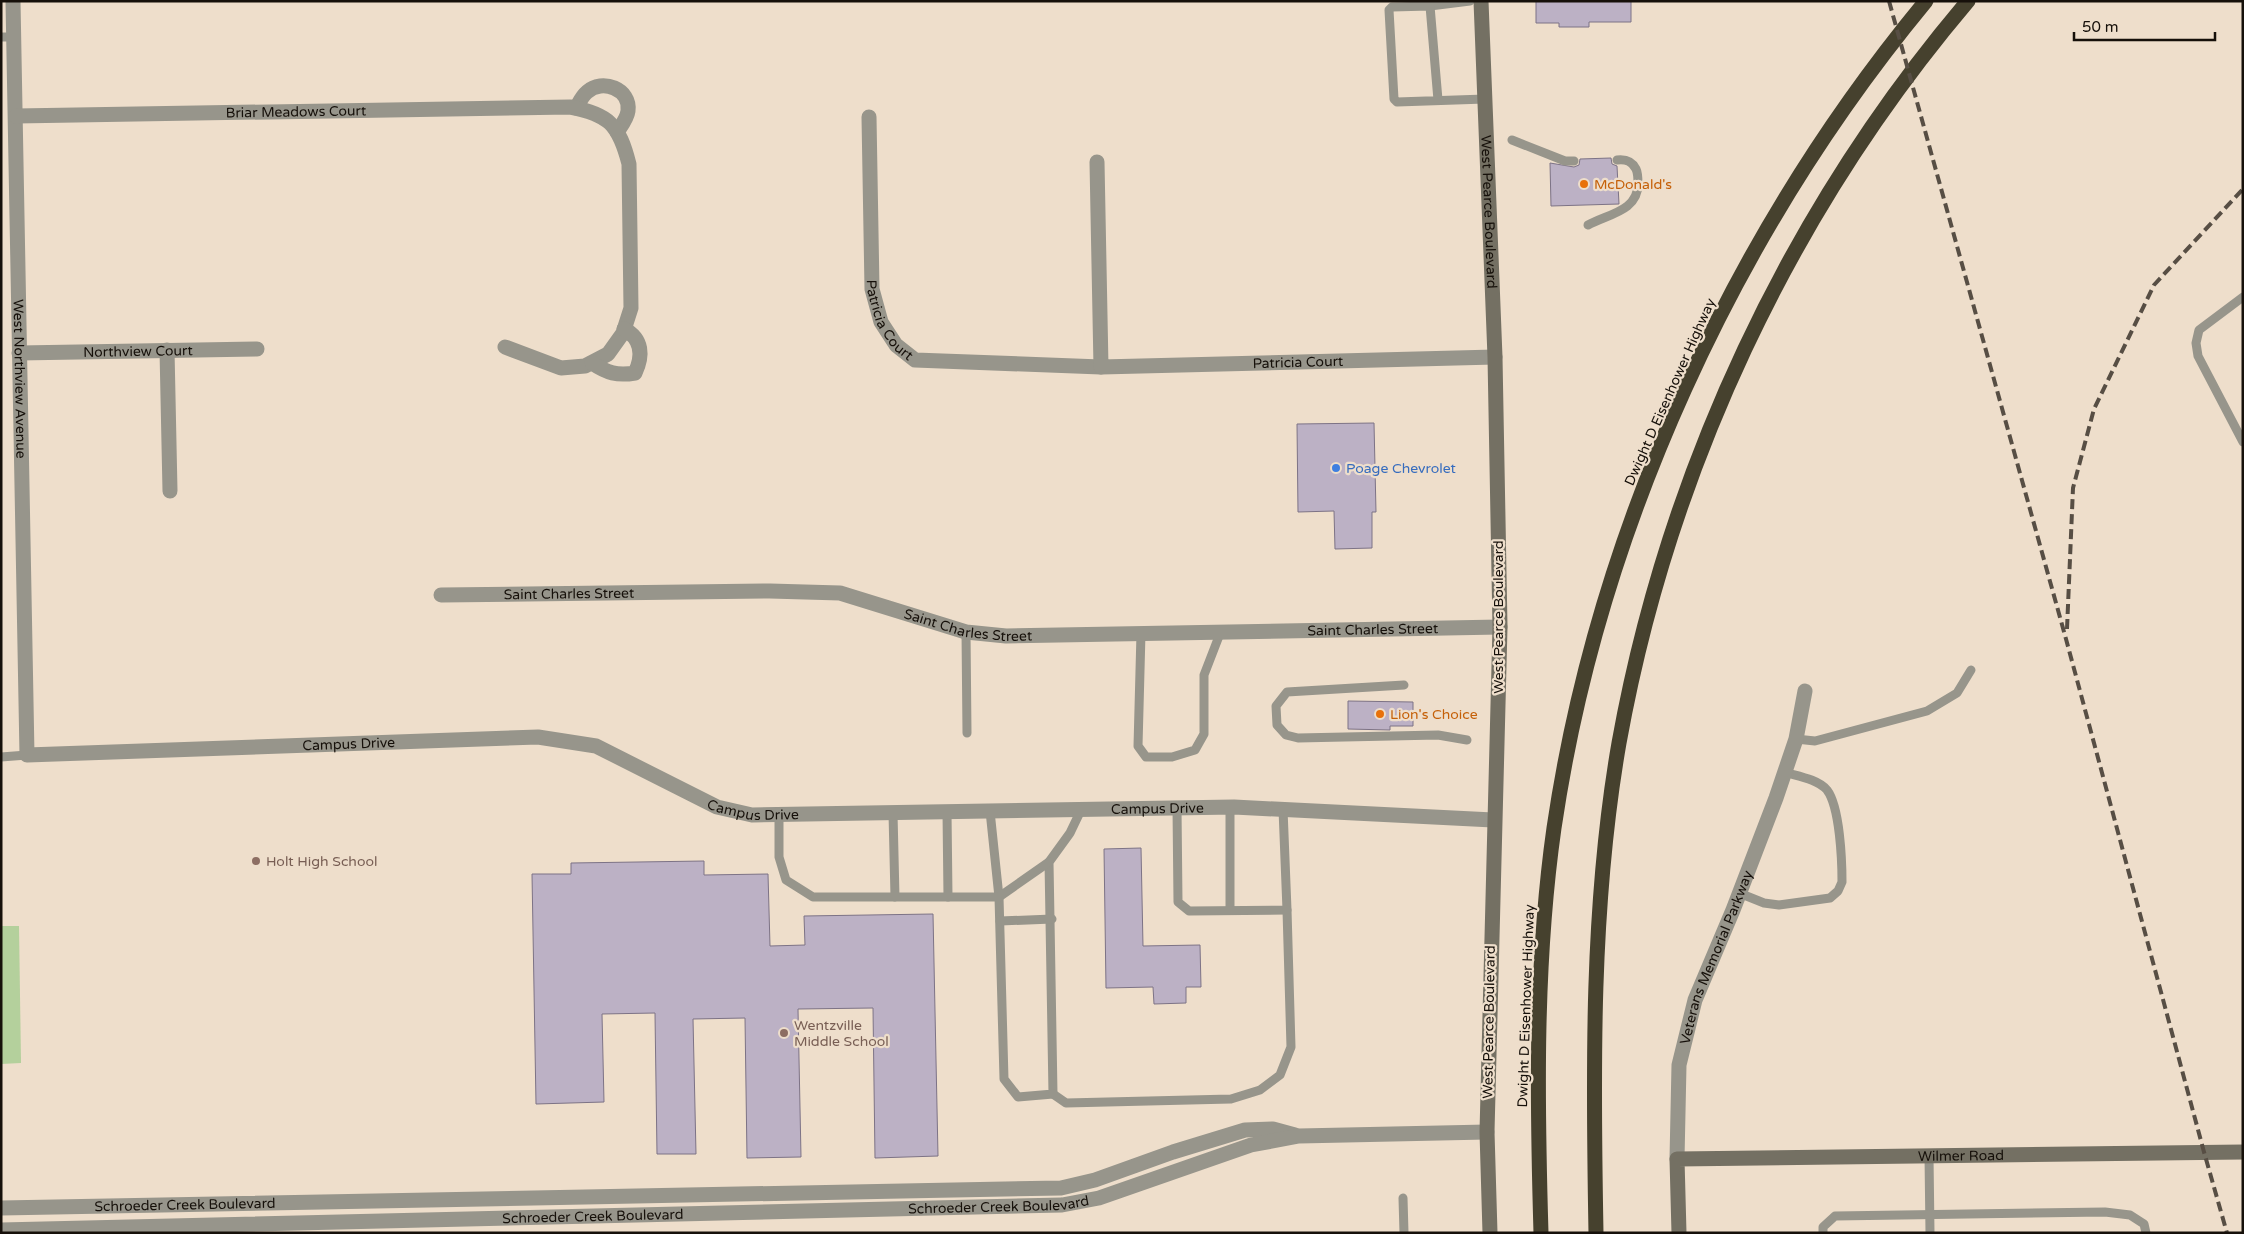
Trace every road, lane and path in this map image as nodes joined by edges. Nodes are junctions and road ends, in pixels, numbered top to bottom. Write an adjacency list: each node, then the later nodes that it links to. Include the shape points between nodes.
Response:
1 (13, 1): 7 (street, West Northview Avenue)
2 (1470, 1): 6 (lane)
3 (1481, 1): 8 (main road, West Pearce Boulevard)
4 (1926, 1): 76 (highway, Dwight D Eisenhower Highway, via 1884,52 1827,133 1756,250 1665,436 1617,563 1580,693 1554,828 1546,896 1537,1067)
5 (1968, 1): 77 (highway, via 1922,56 1881,113 1808,228 1742,355 1690,480 1667,546 1632,677 1603,872 1594,1053)
6 (1430, 6): 9 (lane); 9 (lane, via 1392,7 1388,10 1394,99 1397,102)
7 (8, 37): 11 (street, West Northview Avenue)
8 (1485, 99): 9 (lane); 25 (main road, West Pearce Boulevard)
9 (1438, 100)
10 (576, 108): 11 (street, Briar Meadows Court); 13 (street, Briar Meadows Court, via 591,111 608,121); 13 (street, via 592,88 613,86 627,101 628,110)
11 (16, 116): 24 (street, West Northview Avenue)
12 (869, 116): 27 (street, Patricia Court, via 872,289 882,322 896,345 915,360)
13 (617, 132): 20 (street, Briar Meadows Court, via 629,164 631,308)
14 (1512, 140): 16 (lane, via 1565,161)
15 (1617, 160): 18 (lane, via 1631,162 1638,171 1638,195 1626,207)
16 (1574, 161)
17 (1097, 162): 27 (street)
18 (1588, 225)
19 (2243, 297): 28 (lane, via 2199,330 2196,343 2198,356)
20 (624, 329): 26 (street, Briar Meadows Court, via 608,354); 26 (street, via 638,343 641,359 635,373 620,376)
21 (505, 347): 26 (street, Briar Meadows Court, via 561,368)
22 (257, 349): 23 (street, Northview Court)
23 (167, 350): 24 (street, Northview Court); 29 (street)
24 (20, 353): 41 (street, West Northview Avenue)
25 (1495, 357): 27 (street, Patricia Court); 31 (main road, West Pearce Boulevard)
26 (592, 363)
27 (1101, 367)
28 (2243, 442)
29 (170, 490)
30 (441, 595): 33 (street, Saint Charles Street, via 770,591 840,594)
31 (1500, 626): 32 (street, Saint Charles Street); 52 (main road, West Pearce Boulevard)
32 (1221, 631): 34 (street, Saint Charles Street); 34 (lane, via 1204,675 1204,734 1195,750 1172,758 1146,757 1138,746)
33 (966, 632): 34 (street, Saint Charles Street, via 1006,636); 38 (lane)
34 (1141, 633)
35 (1971, 670): 40 (lane, via 1957,692 1927,711 1815,741)
36 (1404, 685): 39 (lane, via 1287,692 1276,706 1277,725 1286,735 1298,738 1438,735)
37 (1805, 691): 40 (street, Veterans Memorial Parkway)
38 (967, 733)
39 (1467, 740)
40 (1796, 740): 43 (street, Veterans Memorial Parkway)
41 (27, 755): 42 (lane); 51 (street, Campus Drive, via 538,737 596,746 717,807 752,816)
42 (1, 757)
43 (1784, 772): 54 (street, Veterans Memorial Parkway); 54 (lane, via 1813,781 1827,790 1837,817 1842,882 1830,898 1779,905)
44 (1230, 807): 45 (street, Campus Drive); 46 (street, Campus Drive); 58 (lane)
45 (1177, 808): 47 (street, Campus Drive); 58 (lane, via 1178,902 1188,911)
46 (1283, 809): 52 (street, Campus Drive); 59 (lane)
47 (1081, 810): 48 (street, Campus Drive); 53 (lane, via 1070,833)
48 (990, 811): 49 (street, Campus Drive); 57 (lane)
49 (947, 812): 50 (street, Campus Drive); 56 (lane)
50 (892, 813): 51 (street, Campus Drive); 55 (lane)
51 (779, 815): 55 (lane, via 779,857 786,880 813,897)
52 (1494, 820): 63 (main road, West Pearce Boulevard)
53 (1049, 862): 57 (lane); 60 (lane)
54 (1739, 893): 68 (street, Veterans Memorial Parkway, via 1695,1000 1679,1065)
55 (895, 897): 56 (lane)
56 (948, 897): 57 (lane)
57 (999, 897): 61 (lane)
58 (1230, 910): 59 (lane)
59 (1287, 910): 62 (lane, via 1291,1047 1280,1074 1260,1090 1231,1099 1066,1104)
60 (1052, 919): 61 (lane); 62 (lane)
61 (1000, 921): 62 (lane, via 1004,1079 1018,1097)
62 (1053, 1094)
63 (1487, 1132): 64 (street, Schroeder Creek Boulevard); 75 (main road, West Pearce Boulevard)
64 (1299, 1136): 65 (street, Schroeder Creek Boulevard, via 1273,1129 1245,1130); 69 (street, Schroeder Creek Boulevard, via 1251,1145)
65 (1173, 1152): 69 (street); 71 (street, Schroeder Creek Boulevard, via 1095,1180 1061,1188)
66 (2243, 1152): 67 (main road, Wilmer Road)
67 (1929, 1156): 68 (main road, Wilmer Road); 72 (lane)
68 (1677, 1159): 78 (main road, Veterans Memorial Parkway)
69 (1179, 1169): 73 (street, Schroeder Creek Boulevard, via 1099,1198 1062,1206)
70 (1403, 1198): 74 (lane)
71 (1, 1208)
72 (1930, 1215): 79 (lane, via 1835,1216 1823,1227); 80 (lane); 81 (lane, via 2105,1212 2130,1215 2144,1224)
73 (1, 1230)
74 (1404, 1233)
75 (1490, 1233)
76 (1541, 1233)
77 (1596, 1233)
78 (1679, 1233)
79 (1823, 1233)
80 (1930, 1233)
81 (2146, 1233)

